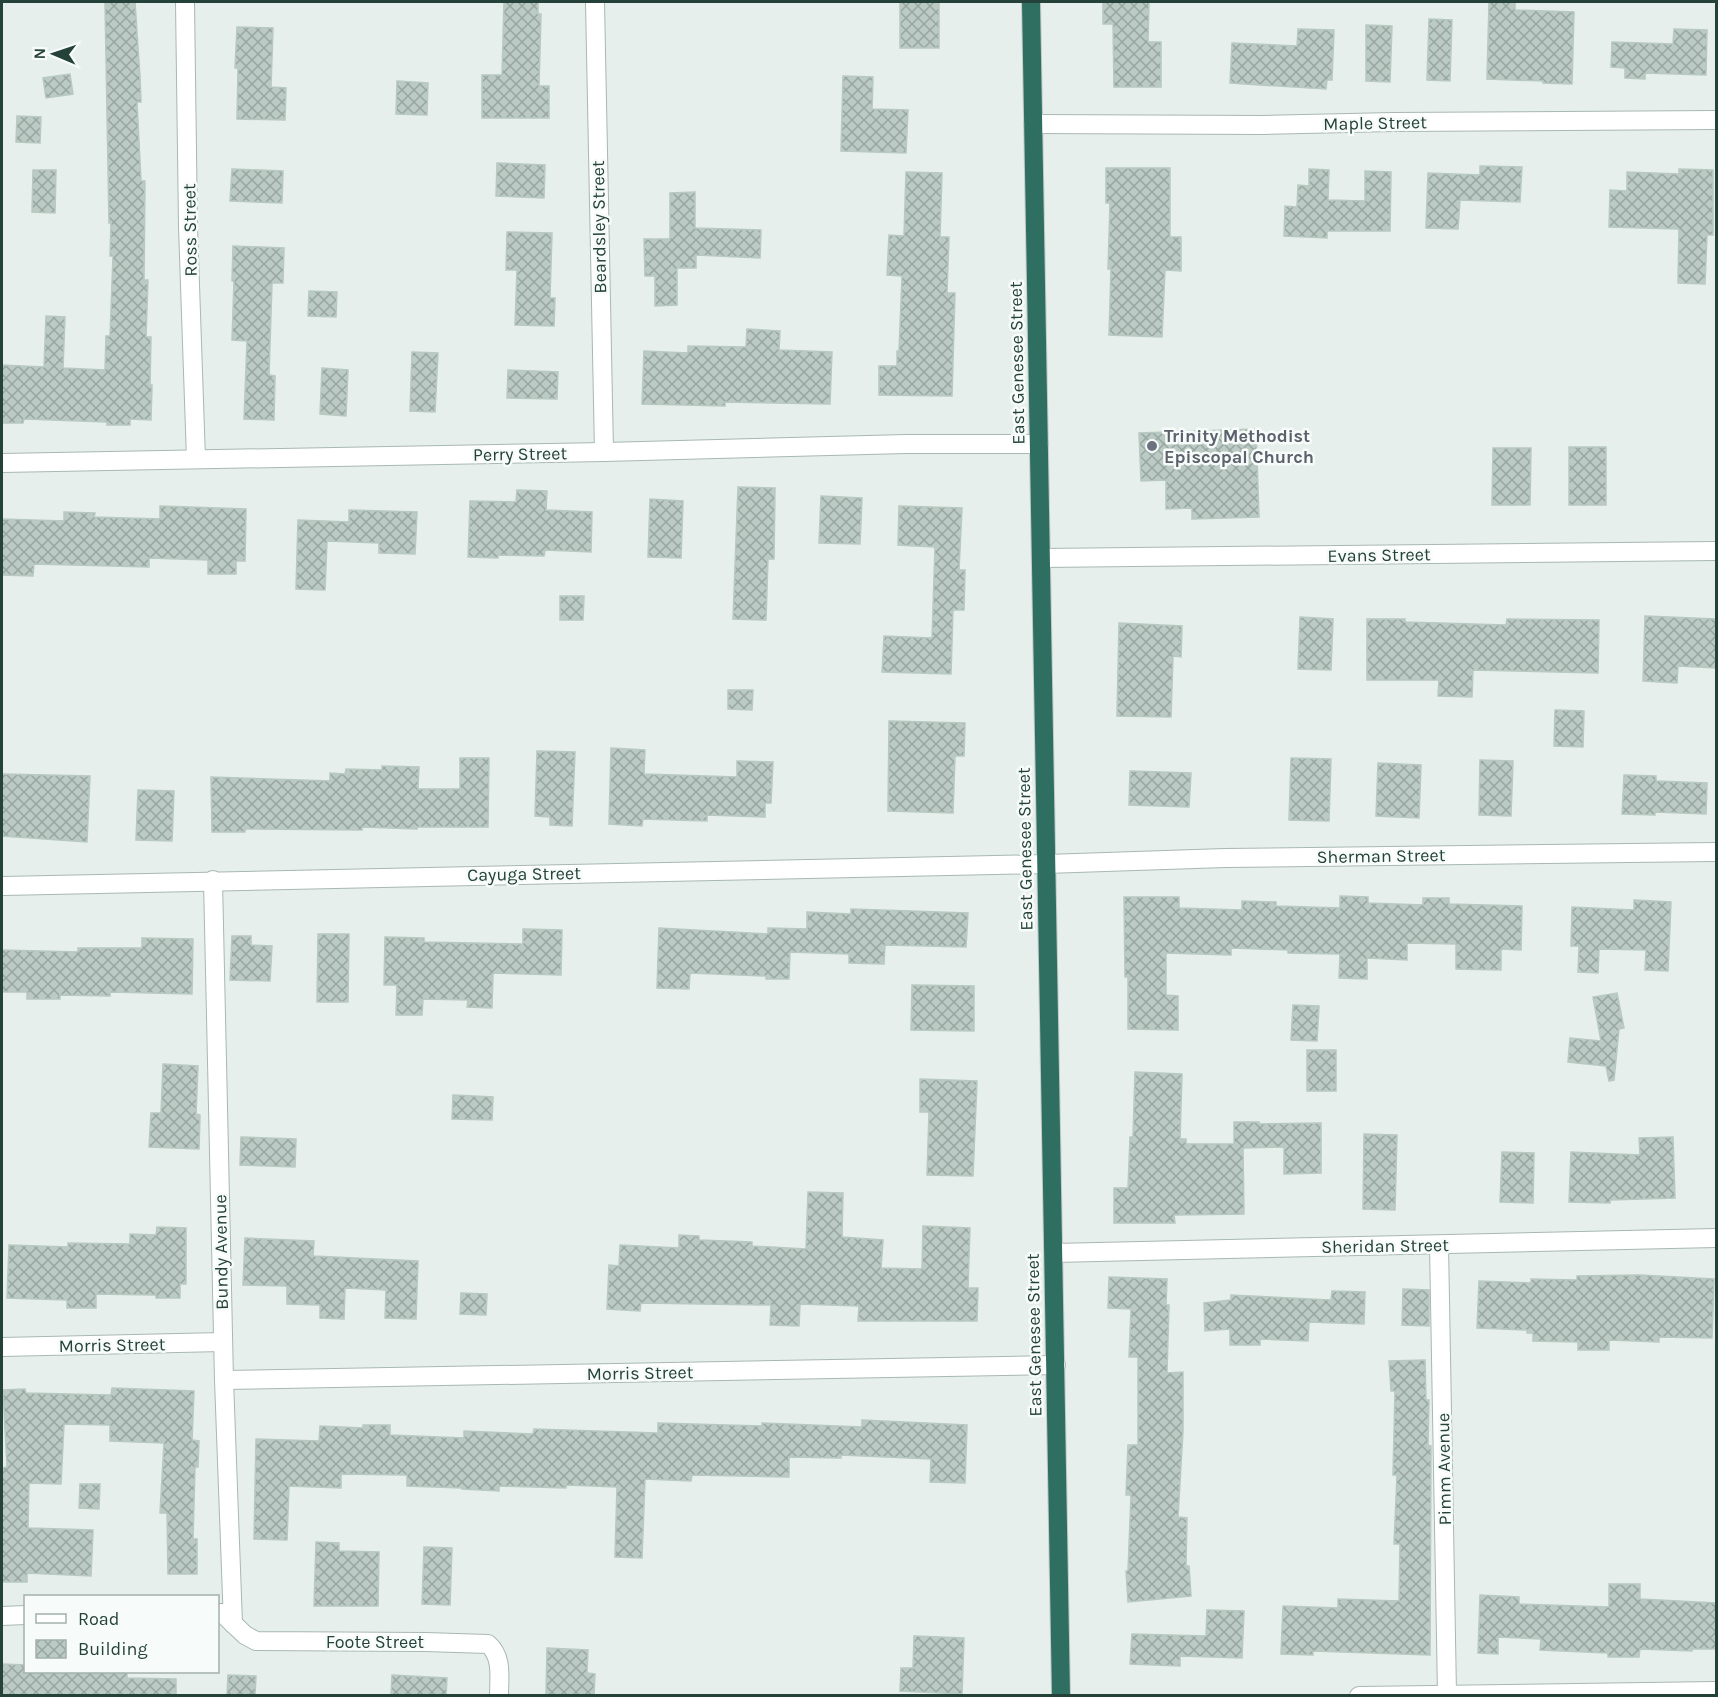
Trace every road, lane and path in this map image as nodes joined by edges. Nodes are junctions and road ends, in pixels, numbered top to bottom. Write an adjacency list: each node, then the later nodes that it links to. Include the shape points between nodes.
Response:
1 (185, 2): 8 (street, Ross Street)
2 (596, 2): 7 (street, Beardsley Street)
3 (1031, 2): 5 (highway, East Genesee Street)
4 (1716, 120): 5 (street, Maple Street)
5 (1033, 124): 6 (highway, East Genesee Street)
6 (1039, 444): 7 (street, Perry Street); 11 (highway, East Genesee Street)
7 (604, 452): 8 (street, Perry Street)
8 (196, 459): 9 (street, Perry Street)
9 (2, 464)
10 (1716, 551): 11 (street, Evans Street)
11 (1042, 558): 13 (highway, East Genesee Street)
12 (1716, 852): 13 (street, Sherman Street)
13 (1046, 864): 14 (street, Cayuga Street); 18 (highway, East Genesee Street)
14 (213, 880): 15 (street, Cayuga Street); 19 (street, Bundy Avenue)
15 (2, 886)
16 (1716, 1238): 17 (street, Sheridan Street)
17 (1439, 1245): 18 (street, Sheridan Street); 28 (street, Pimm Avenue)
18 (1054, 1253): 21 (highway, East Genesee Street)
19 (222, 1342): 20 (street, Morris Street); 22 (street, Bundy Avenue)
20 (2, 1347)
21 (1056, 1365): 22 (street, Morris Street); 30 (highway, East Genesee Street)
22 (224, 1380): 26 (street, Bundy Avenue)
23 (219, 1613): 26 (street, Foote Street)
24 (24, 1615): 25 (street)
25 (2, 1616)
26 (233, 1624): 29 (street, Foote Street, via 256,1641 488,1644 499,1660)
27 (1716, 1691): 28 (street)
28 (1448, 1694): 31 (street)
29 (500, 1695)
30 (1061, 1695)
31 (1359, 1695)

